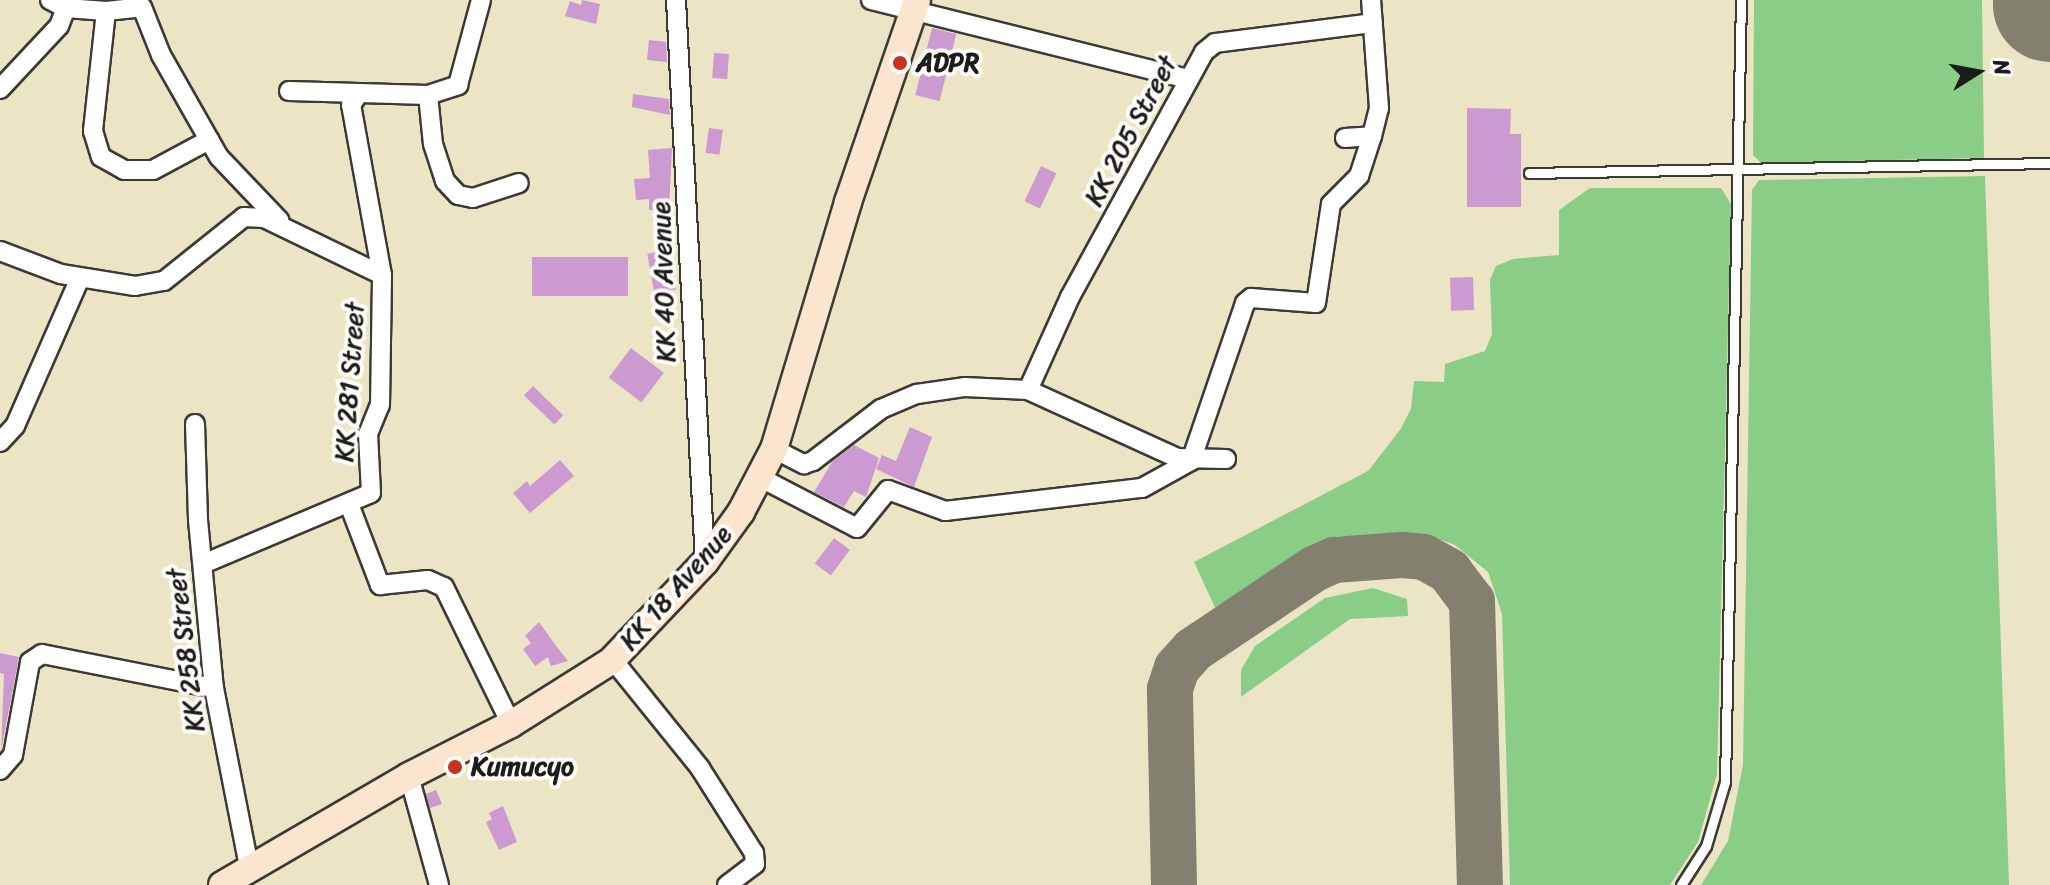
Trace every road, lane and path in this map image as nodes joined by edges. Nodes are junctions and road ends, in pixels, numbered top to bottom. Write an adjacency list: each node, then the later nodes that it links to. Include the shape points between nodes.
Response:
1 (481, 0): 15 (street, via 461,81)
2 (871, 0): 8 (street)
3 (1371, 0): 10 (street)
4 (1741, 0): 20 (lane)
5 (674, 1): 35 (street, KK 40 Avenue)
6 (141, 3): 9 (street); 18 (street, via 161,55)
7 (58, 4): 9 (street); 12 (street, via 59,26)
8 (914, 6): 11 (street); 30 (main road, KK 18 Avenue)
9 (106, 11): 18 (street, via 93,131 101,157 124,170 153,170)
10 (1373, 23): 11 (street, KK 205 Street, via 1215,43); 16 (street, via 1379,63)
11 (1187, 79): 27 (street, KK 205 Street, via 1070,297)
12 (0, 89)
13 (289, 91): 14 (street)
14 (359, 93): 15 (street); 25 (street, KK 281 Street, via 351,105 351,127)
15 (428, 95): 22 (street, via 433,144 445,181 458,195 473,198)
16 (1372, 136): 17 (street); 32 (street, via 1359,176 1331,204 1316,303 1251,298 1245,303)
17 (1345, 138)
18 (209, 140): 23 (street, via 245,186)
19 (2050, 163): 20 (lane)
20 (1740, 172): 21 (lane); 46 (lane, via 1725,782 1706,846)
21 (1529, 173)
22 (519, 183)
23 (291, 231): 25 (street); 26 (street, via 264,218 244,217 164,281 135,286)
24 (0, 251): 26 (street)
25 (382, 275): 34 (street, KK 281 Street, via 380,405 368,434 371,493)
26 (80, 278): 29 (street, via 15,426)
27 (1028, 390): 30 (street, via 965,387 917,394 881,409 804,464); 32 (street, via 1162,453)
28 (195, 424): 36 (street, KK 258 Street)
29 (0, 442)
30 (774, 449): 33 (main road, KK 18 Avenue)
31 (1226, 459): 32 (street)
32 (1191, 461): 33 (street, via 1142,488 945,511 888,490 857,528)
33 (759, 477): 35 (main road, KK 18 Avenue)
34 (349, 504): 36 (street, KK 281 Street); 39 (street, via 380,585 428,580 444,587)
35 (705, 562): 37 (main road, KK 18 Avenue)
36 (203, 564): 38 (street, KK 258 Street)
37 (613, 660): 39 (main road, KK 18 Avenue); 45 (street, via 700,768 754,853 755,864)
38 (214, 688): 40 (street, via 42,654 30,662 13,755); 42 (street, KK 258 Street)
39 (511, 724): 41 (main road, KK 18 Avenue)
40 (0, 770)
41 (409, 776): 42 (main road, KK 18 Avenue); 44 (street)
42 (249, 867): 43 (main road, KK 18 Avenue)
43 (222, 885)
44 (439, 885)
45 (727, 885)
46 (1681, 885)

